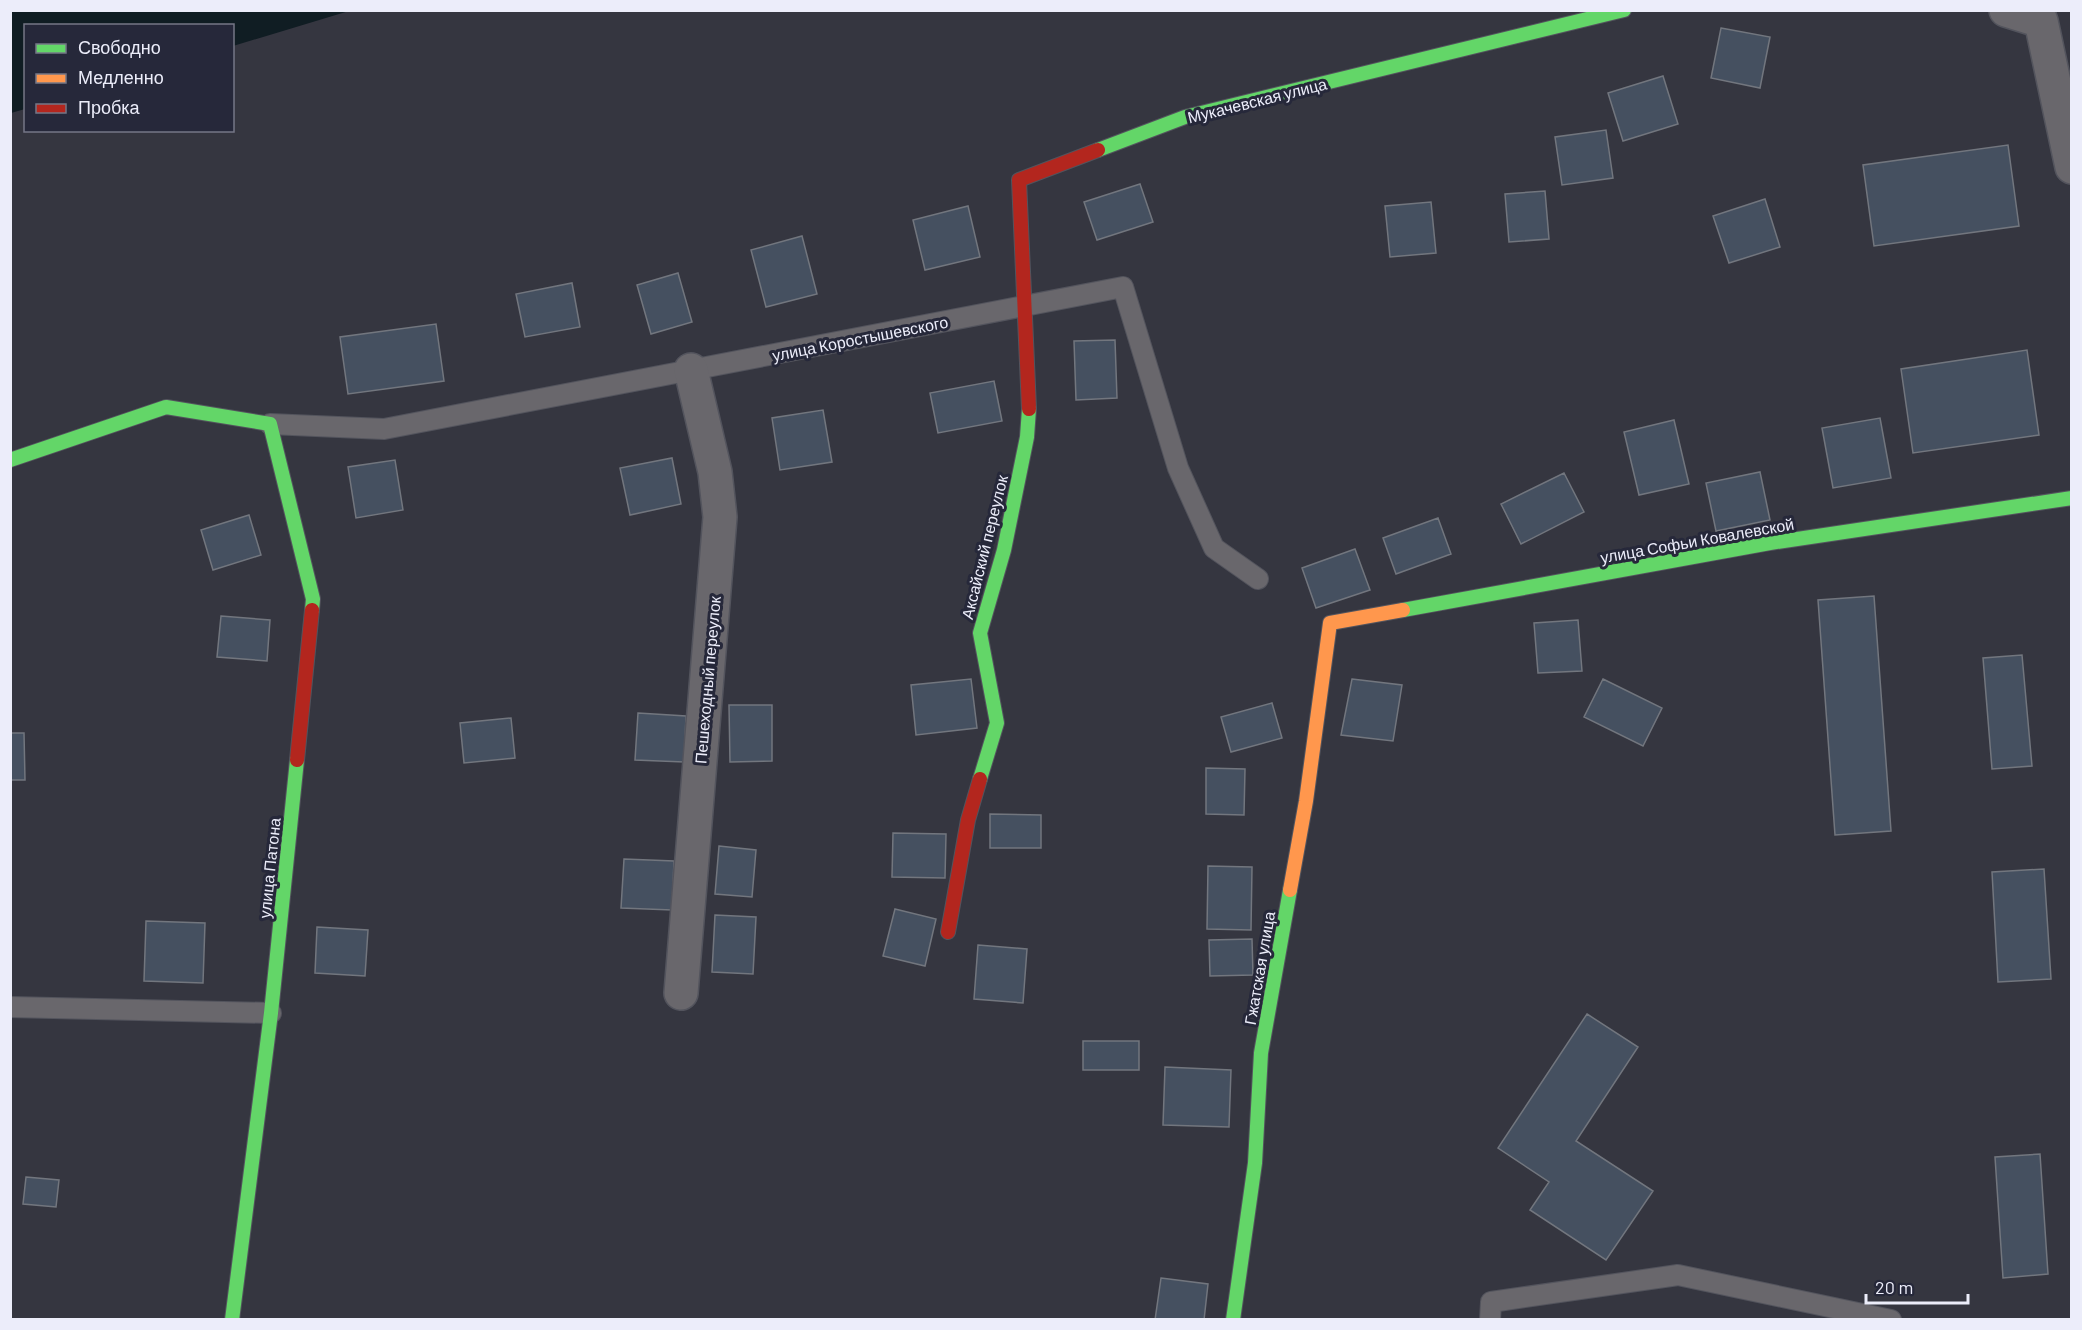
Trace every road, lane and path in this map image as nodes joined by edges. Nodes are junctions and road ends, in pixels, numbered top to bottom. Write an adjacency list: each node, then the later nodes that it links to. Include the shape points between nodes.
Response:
1 (1624, 10): 4 (street, Мукачевская улица, via 1185,117 1019,180)
2 (2006, 10): 3 (street, via 2041,21)
3 (2072, 167)
4 (1024, 307): 5 (lane, улица Коростышевского); 9 (lane, улица Коростышевского, via 1123,287 1178,468 1214,548); 11 (street, Аксайский переулок, via 1027,437 1004,550 980,633 997,723 968,820)
5 (691, 370): 6 (lane, улица Коростышевского, via 384,429); 12 (street, Пешеходный переулок, via 716,472 720,517)
6 (270, 424): 7 (street, via 166,407); 14 (street, улица Патона, via 313,599)
7 (10, 460)
8 (2072, 498): 10 (street, улица Софьи Ковалевской, via 1770,543)
9 (1258, 579)
10 (1330, 623): 16 (street, Гжатская улица, via 1306,801 1261,1053 1255,1163)
11 (948, 932)
12 (681, 993)
13 (10, 1008): 14 (lane)
14 (271, 1013): 15 (street, улица Патона)
15 (232, 1320)
16 (1233, 1320)
17 (1490, 1320): 18 (lane, via 1491,1302 1678,1275)
18 (1891, 1320)

